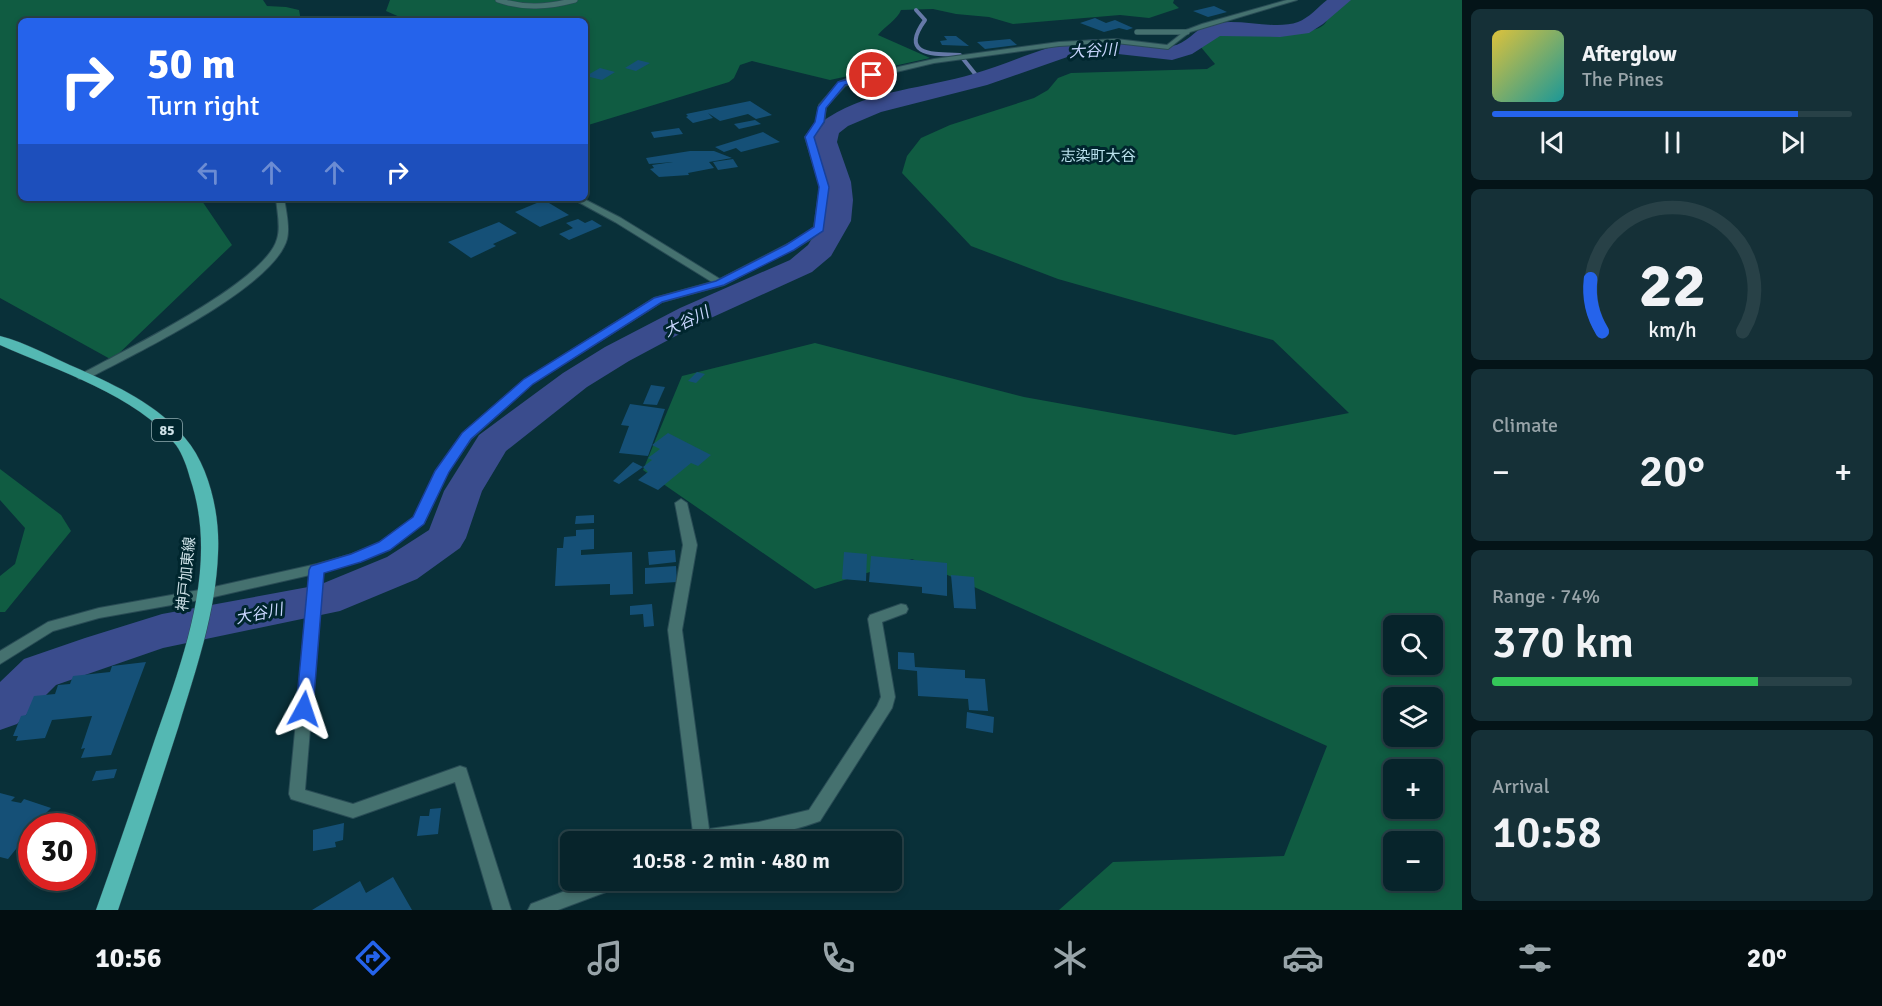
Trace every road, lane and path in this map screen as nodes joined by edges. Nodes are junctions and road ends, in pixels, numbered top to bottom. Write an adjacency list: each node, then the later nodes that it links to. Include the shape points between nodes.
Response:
1 (498, 0): 2 (lane, via 530,7)
2 (575, 0)
3 (1294, 0): 5 (street)
4 (1137, 32): 5 (lane)
5 (1187, 32): 8 (street, via 1168,46 1116,41 1059,44 934,61 842,84 822,107 820,122 809,137 824,187 819,228)
6 (280, 201): 10 (street, via 282,241 263,268 200,313)
7 (580, 201): 8 (street)
8 (720, 283): 12 (street, via 658,300 528,382 466,436 442,471 419,520 384,546)
9 (0, 340): 10 (main road, 神戸加東線 / 85)
10 (83, 377): 13 (main road, 神戸加東線 / 85, via 125,398 181,442 199,479 210,531)
11 (681, 503): 16 (street, via 690,545 675,630)
12 (316, 575): 13 (street); 20 (street, via 297,794 353,811 460,773)
13 (204, 601): 15 (street, via 99,613 48,627); 19 (main road, 神戸加東線 / 85, via 164,742)
14 (901, 609): 17 (street, via 875,619 888,698 884,708 814,816)
15 (0, 658)
16 (697, 831)
17 (747, 831)
18 (587, 891): 21 (street)
19 (107, 910)
20 (502, 910)
21 (537, 910)

